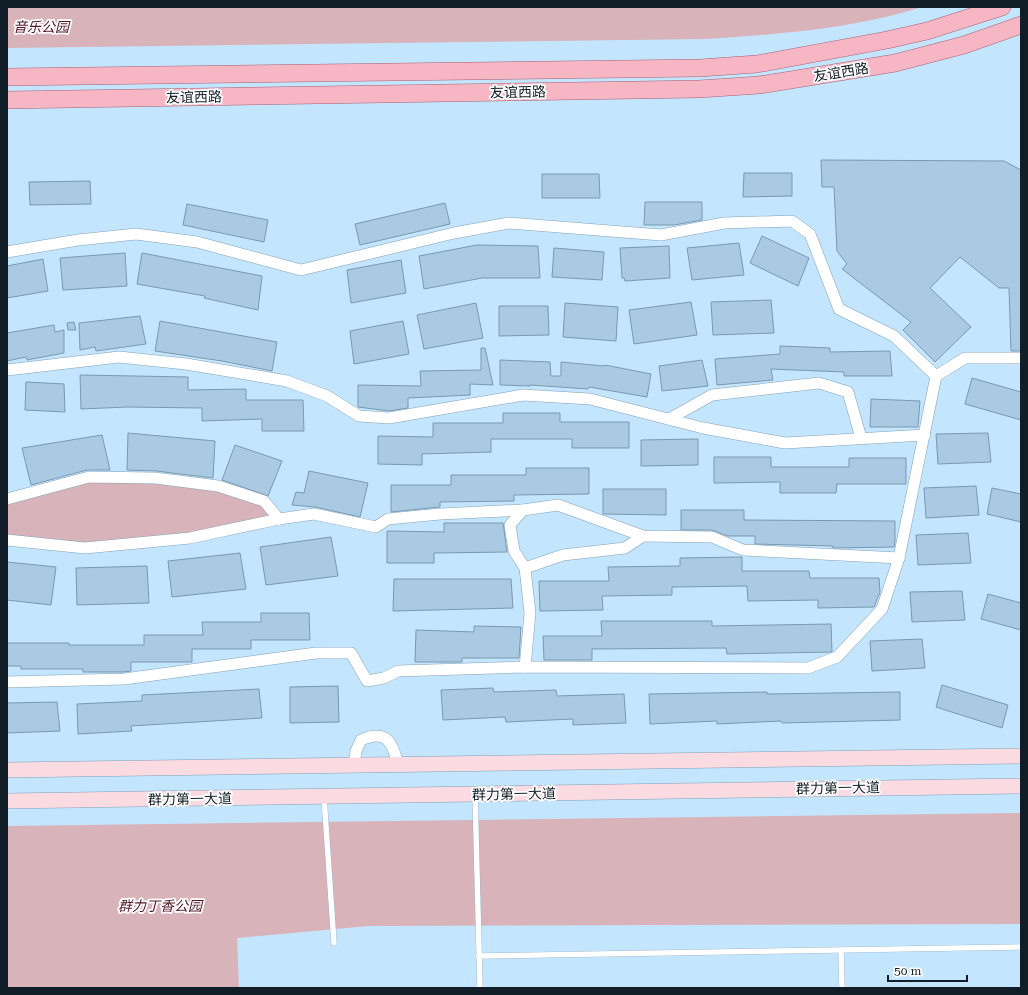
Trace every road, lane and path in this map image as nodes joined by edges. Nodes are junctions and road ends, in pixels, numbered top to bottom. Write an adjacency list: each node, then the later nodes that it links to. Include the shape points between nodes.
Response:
1 (1002, 7): 5 (main road, 友谊西路, via 893,38 757,64 700,68)
2 (1021, 25): 4 (main road, 友谊西路)
3 (1021, 34): 4 (main road)
4 (991, 36): 6 (main road, 友谊西路, via 895,63 759,85 699,89)
5 (7, 77)
6 (7, 100)
7 (7, 252): 10 (street, via 78,240 136,234 197,242 301,270 454,233 509,223 661,235 724,223 792,221 810,234 839,309 894,336)
8 (1021, 358): 10 (street, via 965,358)
9 (7, 370): 11 (street, via 119,356 288,381 327,396 359,416 389,418 523,395 590,399)
10 (936, 376): 12 (street)
11 (669, 419): 13 (street, via 702,428 785,443); 13 (street, via 712,395 819,383 848,392)
12 (925, 435): 13 (street); 19 (street)
13 (861, 438)
14 (7, 499): 16 (street, via 89,477 155,478 218,486 264,501)
15 (523, 510): 16 (street, via 388,519 376,527 314,514); 17 (street, via 558,505); 20 (street, via 510,525 514,551)
16 (279, 519): 18 (street, via 190,538 85,548)
17 (643, 536): 19 (street, via 712,537 743,550); 20 (street, via 625,548 563,555)
18 (7, 540)
19 (900, 558): 21 (street, via 882,609 837,657 808,668)
20 (525, 568): 21 (street, via 530,613)
21 (525, 667): 22 (street, via 398,671 384,678 367,681 351,652 316,654 124,679)
22 (7, 682)
23 (1021, 756): 24 (main road)
24 (398, 764): 25 (main road); 25 (street, via 394,748 385,737 373,734 361,740)
25 (354, 765): 26 (main road)
26 (7, 770)
27 (1021, 786): 28 (main road, 群力第一大道)
28 (475, 794): 29 (main road, 群力第一大道); 34 (lane)
29 (324, 797): 30 (main road, 群力第一大道); 31 (lane)
30 (7, 802)
31 (334, 943)
32 (1021, 947): 33 (lane)
33 (841, 950): 34 (lane); 36 (lane)
34 (479, 956): 35 (lane)
35 (480, 988)
36 (842, 988)

